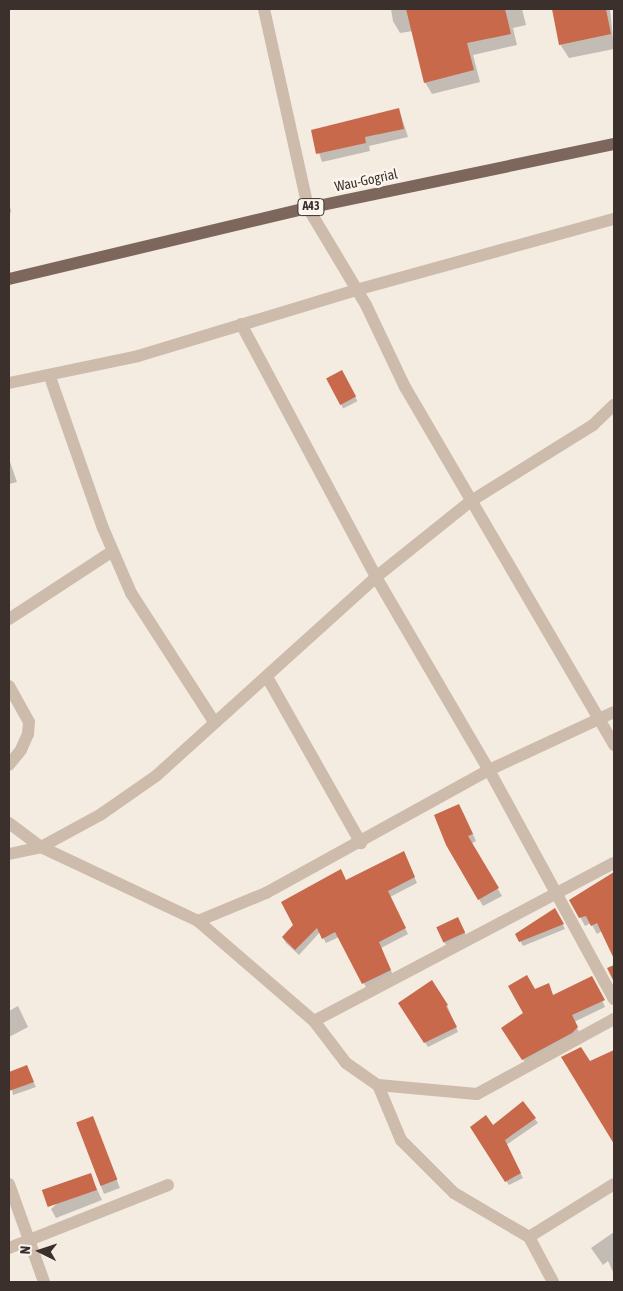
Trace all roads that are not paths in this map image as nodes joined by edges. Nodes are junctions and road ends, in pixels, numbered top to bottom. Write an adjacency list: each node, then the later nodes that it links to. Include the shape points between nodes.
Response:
1 (264, 9): 3 (street)
2 (614, 144): 3 (main road, Wau-Gogrial / A43)
3 (308, 208): 5 (main road, Wau-Gogrial / A43); 6 (street)
4 (614, 219): 6 (street)
5 (9, 279)
6 (356, 290): 7 (street); 11 (street, via 405,387)
7 (241, 324): 8 (street, via 138,356); 13 (street)
8 (50, 377): 9 (street); 12 (street)
9 (9, 383)
10 (614, 405): 11 (street, via 593,425)
11 (471, 501): 13 (street); 18 (street)
12 (113, 551): 14 (street); 19 (street, via 131,593)
13 (376, 577): 15 (street); 22 (street)
14 (9, 619)
15 (267, 677): 19 (street); 24 (street)
16 (9, 686): 21 (street, via 29,722 21,750)
17 (614, 712): 18 (street)
18 (599, 720): 20 (street); 22 (street)
19 (214, 722): 25 (street, via 156,776 100,815)
20 (614, 745)
21 (9, 765)
22 (489, 770): 24 (street); 28 (street)
23 (9, 823): 25 (street)
24 (361, 843): 29 (street, via 266,893)
25 (41, 847): 26 (street); 29 (street)
26 (9, 854)
27 (614, 863): 28 (street)
28 (557, 896): 30 (street); 32 (street)
29 (198, 921): 32 (street)
30 (614, 999)
31 (614, 1019): 33 (street, via 477,1094)
32 (314, 1021): 33 (street, via 346,1063)
33 (378, 1085): 37 (street, via 401,1140 454,1193)
34 (9, 1184): 38 (street)
35 (614, 1184): 37 (street)
36 (168, 1185): 38 (street)
37 (529, 1237): 41 (street)
38 (30, 1240): 39 (street); 40 (street)
39 (9, 1248)
40 (44, 1282)
41 (553, 1282)

